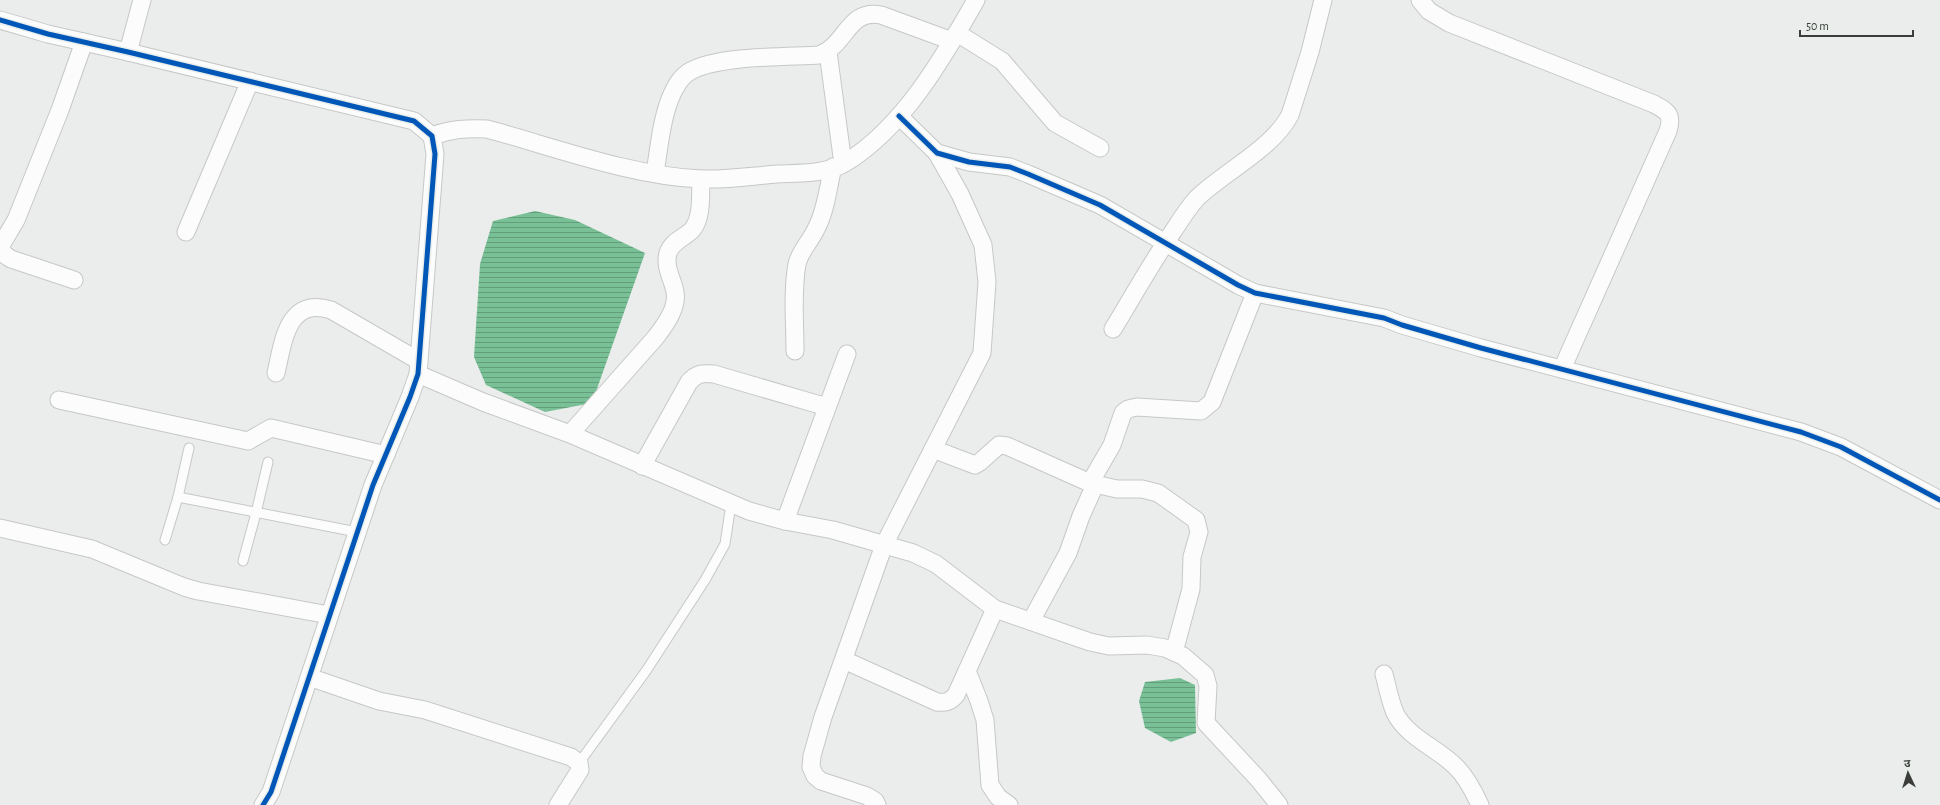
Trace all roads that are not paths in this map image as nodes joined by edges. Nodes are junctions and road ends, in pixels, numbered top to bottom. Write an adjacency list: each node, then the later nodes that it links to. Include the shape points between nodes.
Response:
1 (142, 0): 8 (street)
2 (976, 0): 6 (street)
3 (1323, 0): 19 (street, via 1290,115 1280,129 1198,198)
4 (1420, 0): 27 (street, via 1429,11 1449,23 1654,104 1669,115 1671,120)
5 (0, 20): 7 (street)
6 (954, 37): 9 (street, via 881,15 862,15); 11 (street); 13 (street, via 1002,61 1056,123)
7 (84, 42): 8 (street); 20 (street, via 16,220)
8 (128, 52): 10 (street)
9 (828, 52): 15 (street); 16 (street, via 760,57 694,68 685,75 672,94)
10 (250, 81): 12 (street, via 414,121); 18 (street)
11 (899, 116): 14 (street); 15 (street, via 864,150)
12 (432, 136): 16 (street, via 449,130 486,129 607,163); 26 (street, via 436,154)
13 (1100, 148)
14 (937, 153): 19 (street, via 969,162 1010,167 1100,205); 33 (street, via 960,194 983,245 987,282 982,353)
15 (838, 166): 17 (street, via 813,172); 24 (street, via 816,230 800,254 797,264)
16 (654, 173): 17 (street)
17 (701, 179): 31 (street, via 696,223 692,230 673,244 669,253 668,272 676,293 675,304 668,320)
18 (186, 232)
19 (1166, 242): 22 (street); 23 (street)
20 (0, 248): 21 (street, via 11,259)
21 (74, 280)
22 (1255, 293): 27 (street, via 1384,318 1424,332); 37 (street, via 1212,402 1201,411 1137,407 1128,409 1123,413 1112,445)
23 (1113, 329)
24 (795, 351)
25 (846, 354): 30 (street)
26 (418, 367): 28 (street, via 336,313 313,307 303,311 286,328); 31 (street, via 483,402); 34 (street, via 410,397)
27 (1562, 369): 39 (street, via 1801,432 1840,447)
28 (276, 373)
29 (59, 400): 34 (street, via 248,441 271,428)
30 (827, 406): 36 (street, via 714,374 696,375 689,382); 42 (street)
31 (570, 434): 36 (street)
32 (189, 448): 38 (lane)
33 (933, 449): 37 (street, via 975,465 992,449 999,445 1007,446); 46 (street)
34 (386, 454): 44 (street)
35 (268, 462): 41 (lane)
36 (642, 466): 40 (street)
37 (1092, 484): 50 (street, via 1068,553); 51 (street, via 1158,493 1196,520 1199,532 1192,557 1192,589)
38 (178, 497): 41 (lane); 45 (lane)
39 (1940, 500)
40 (731, 504): 42 (street); 56 (lane, via 725,544 705,580 646,671)
41 (256, 513): 44 (lane); 47 (lane)
42 (785, 521): 46 (street, via 833,530)
43 (0, 528): 49 (street, via 92,549 198,591)
44 (357, 532): 49 (street)
45 (165, 540)
46 (884, 545): 48 (street, via 913,553 936,564); 52 (street)
47 (243, 560)
48 (995, 609): 50 (street); 53 (street)
49 (329, 615): 55 (street)
50 (1031, 621): 51 (street, via 1090,642 1109,646 1147,645)
51 (1174, 652): 61 (street, via 1183,656 1205,675 1208,686 1206,723)
52 (844, 660): 53 (street, via 944,703 956,695); 59 (street, via 823,717 811,767 821,781 867,796 875,801)
53 (967, 671): 60 (street, via 985,720 990,785 998,797)
54 (1384, 674): 62 (street, via 1396,713 1403,723 1461,772)
55 (309, 677): 56 (street, via 379,701 425,710 570,757); 57 (street)
56 (579, 763): 58 (street, via 580,770)
57 (265, 804)
58 (558, 805)
59 (876, 805)
60 (1009, 805)
61 (1280, 805)
62 (1480, 805)

